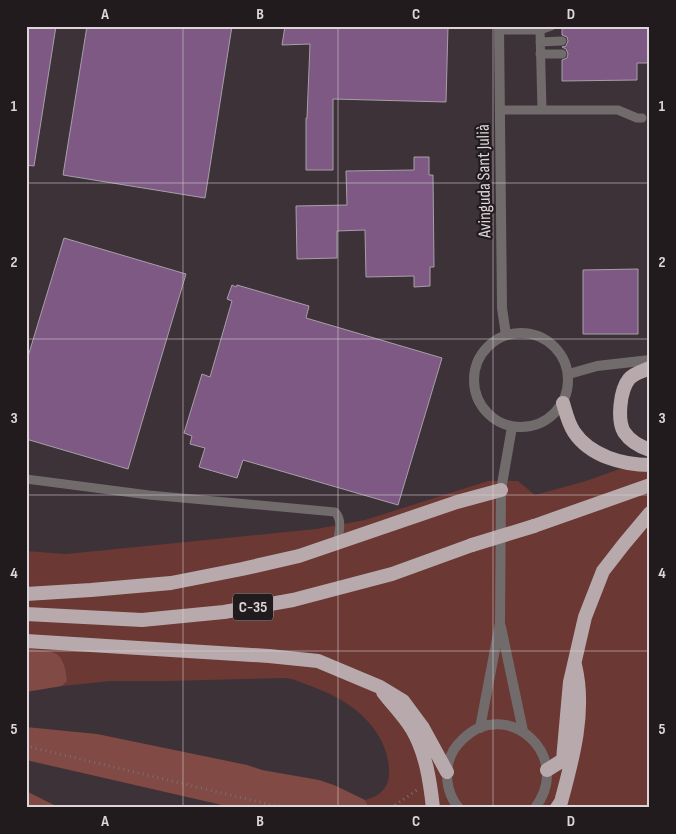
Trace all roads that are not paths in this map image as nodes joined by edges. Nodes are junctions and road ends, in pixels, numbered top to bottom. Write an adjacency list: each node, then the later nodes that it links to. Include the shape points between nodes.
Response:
1 (551, 26): 3 (lane)
2 (500, 28): 3 (lane); 8 (street, Avinguda Sant Julià)
3 (541, 28): 5 (lane)
4 (562, 41): 5 (lane)
5 (540, 42): 6 (lane)
6 (540, 54): 7 (lane); 9 (lane)
7 (562, 54)
8 (500, 110): 9 (lane); 11 (street, Avinguda Sant Julià, via 502,308)
9 (542, 110): 10 (lane, via 618,110)
10 (642, 118)
11 (506, 336): 14 (street, via 530,333 551,343 566,362); 16 (street, via 484,351 474,377 480,404 499,423)
12 (650, 360): 14 (street, via 597,366)
13 (650, 368): 17 (highway, via 629,380 620,401 620,411 623,431 642,448)
14 (569, 374): 15 (street)
15 (563, 403): 16 (street, via 556,413 536,426); 18 (highway, via 573,431 581,441 605,457 622,463)
16 (512, 427): 21 (street)
17 (650, 450)
18 (650, 466)
19 (26, 480): 23 (lane, via 335,512 340,521)
20 (650, 485): 25 (highway, C-35, bridge, via 392,574 293,600 224,612 142,620)
21 (501, 490): 23 (highway); 26 (street)
22 (650, 513): 28 (highway, via 604,571 585,617)
23 (337, 543): 24 (highway, via 299,556 171,582)
24 (26, 594)
25 (26, 614)
26 (500, 623): 30 (street); 31 (street)
27 (26, 641): 29 (highway, via 318,660)
28 (575, 664): 32 (highway, via 570,682 563,760); 37 (highway, via 579,681 578,726 573,758)
29 (380, 687): 33 (highway, via 404,701); 35 (highway, via 412,729 423,754)
30 (480, 728): 31 (street, via 494,724); 33 (street, via 467,734 456,745 449,758)
31 (523, 732): 32 (street, via 535,742)
32 (548, 770): 36 (street, via 547,785)
33 (447, 772): 34 (street, via 448,789)
34 (457, 807)
35 (434, 808)
36 (535, 808)
37 (557, 808)

